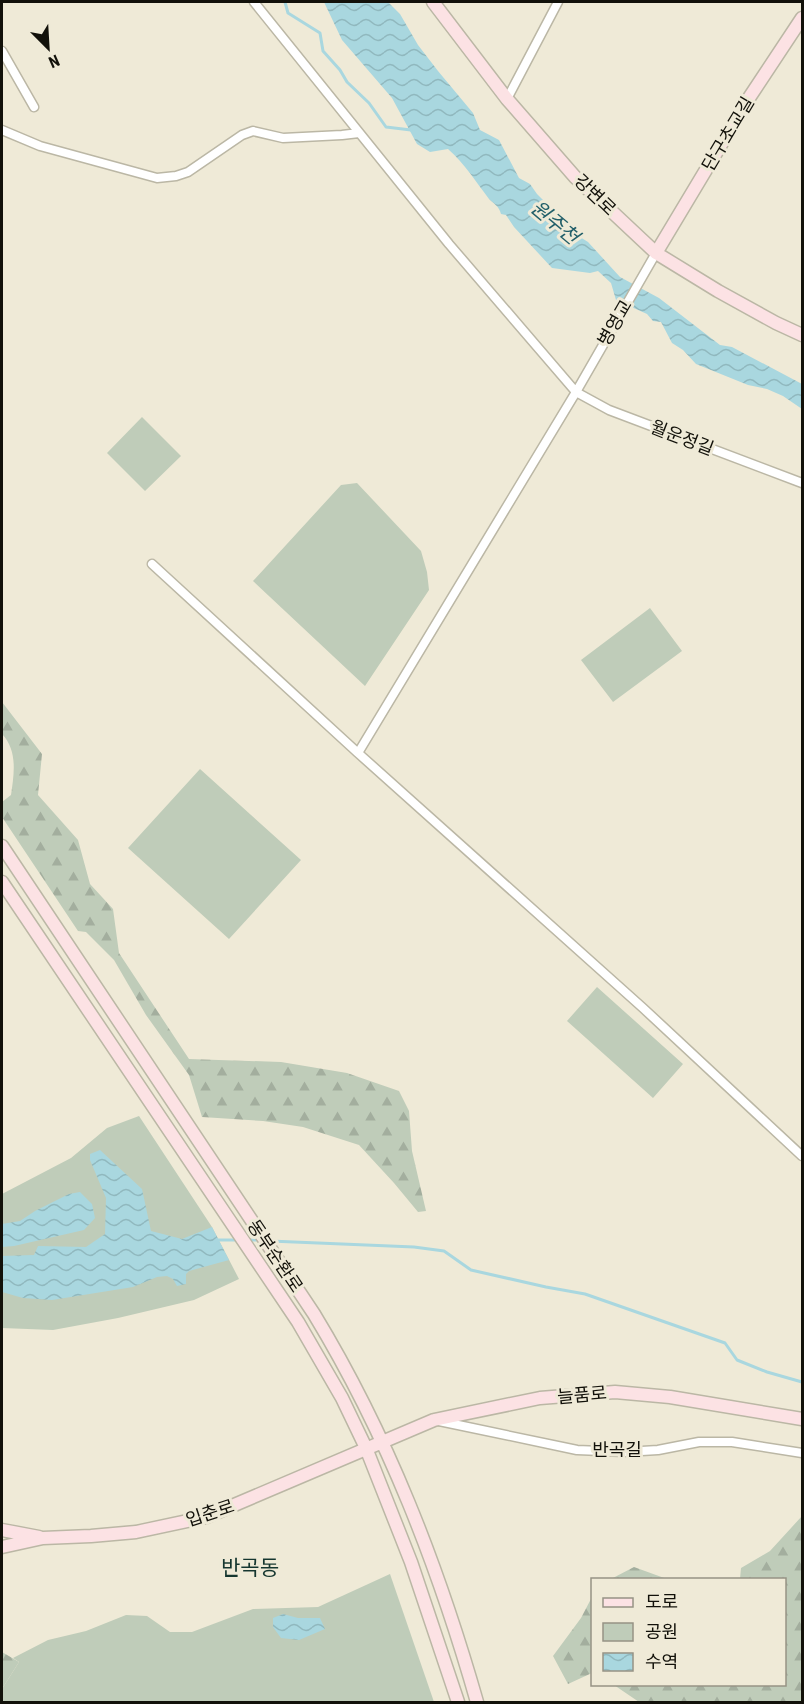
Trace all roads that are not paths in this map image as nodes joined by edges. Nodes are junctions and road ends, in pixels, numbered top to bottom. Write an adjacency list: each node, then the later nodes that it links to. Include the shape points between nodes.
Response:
1 (254, 2): 9 (street)
2 (433, 2): 6 (street, 강변로)
3 (558, 2): 6 (street)
4 (802, 18): 10 (street, 단구초교길)
5 (2, 51): 7 (street)
6 (507, 99): 10 (street, 강변로, via 575,177)
7 (34, 107)
8 (2, 130): 9 (street, via 40,146 157,178 188,172 253,131 282,138)
9 (359, 133): 12 (street)
10 (656, 253): 11 (street, 강변로); 12 (street, 병영교)
11 (802, 335)
12 (576, 392): 13 (street, 월운정길, via 609,410); 15 (street)
13 (802, 483)
14 (152, 564): 15 (street)
15 (358, 753): 18 (street)
16 (2, 846): 21 (street, 동부순환로, via 314,1314)
17 (2, 882): 22 (street, 동부순환로, via 298,1322)
18 (802, 1156)
19 (802, 1419): 20 (street, 늘품로, via 615,1392 540,1398)
20 (434, 1420): 21 (street, 늘품로); 23 (street, 반곡길, via 577,1450 647,1450 699,1442 732,1442)
21 (383, 1441): 22 (street, 늘품로); 27 (street, 동부순환로, via 430,1556)
22 (366, 1448): 25 (street, 입춘로, via 206,1517 136,1532); 28 (street, 동부순환로, via 411,1562)
23 (802, 1454)
24 (2, 1530): 25 (street, 입춘로)
25 (43, 1538): 26 (street, 입춘로)
26 (2, 1547)
27 (473, 1701)
28 (458, 1702)

